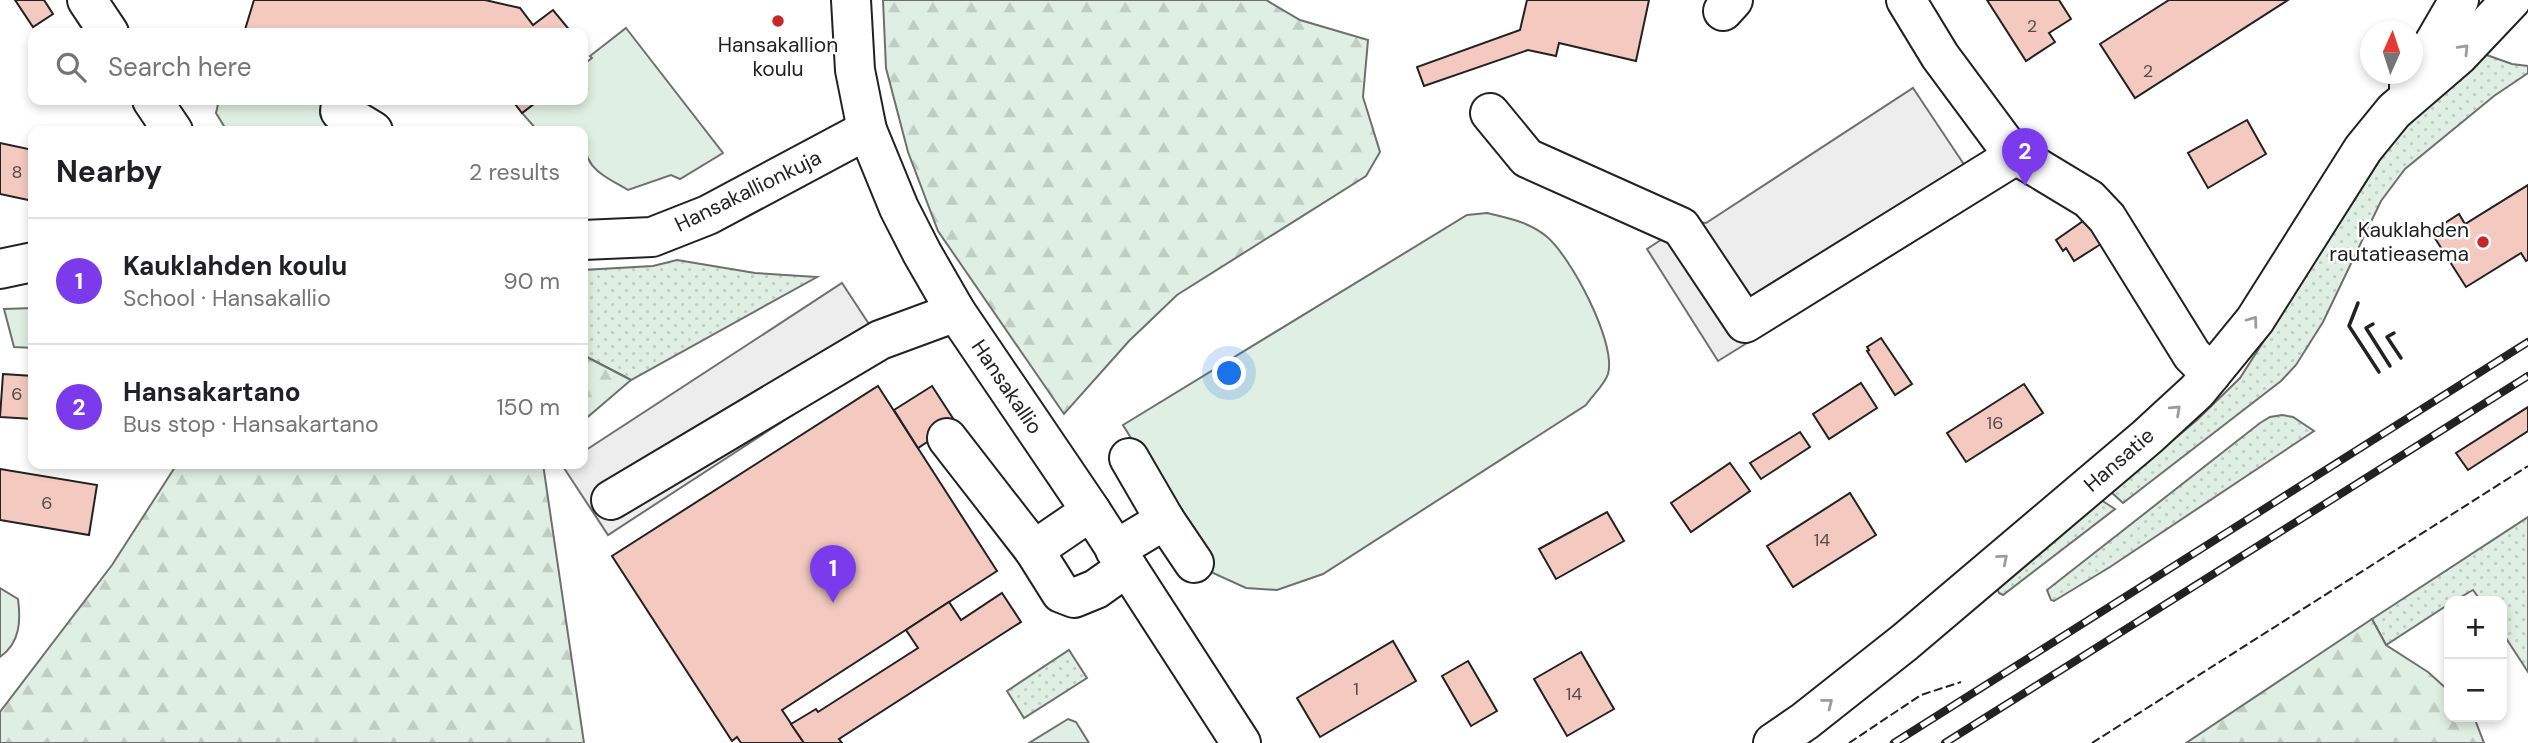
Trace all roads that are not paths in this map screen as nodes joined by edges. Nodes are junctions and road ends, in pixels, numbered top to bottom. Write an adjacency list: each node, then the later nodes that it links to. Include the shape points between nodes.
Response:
1 (87, 0): 6 (street)
2 (851, 0): 13 (street, Hansakallio, via 855,70)
3 (1906, 0): 14 (street, via 1940,56)
4 (2459, 0): 9 (street, Hansatie)
5 (2511, 0): 9 (street, Hansatie, one-way to 5, via 2459,55)
6 (106, 28)
7 (155, 105): 11 (street)
8 (341, 105): 12 (street, via 340,111)
9 (2394, 111): 19 (street, Hansatie, one-way to 9, via 2255,320 2363,149)
10 (1490, 113): 14 (street, via 1527,158 1681,227 1745,323)
11 (170, 126)
12 (365, 126)
13 (867, 130): 15 (street, Hansakallionkuja, via 708,215 652,237); 18 (street, Hansakallio, via 899,208)
14 (2010, 148): 19 (street, via 2088,199 2107,218 2193,355)
15 (588, 240)
16 (28, 263): 17 (street)
17 (0, 269)
18 (956, 312): 22 (street, via 880,340); 23 (street, Hansakallio)
19 (2211, 374): 29 (street, Hansatie, one-way to 19, via 1905,642 2147,437)
20 (947, 439): 25 (street)
21 (1129, 458): 24 (street)
22 (611, 500)
23 (1091, 512): 25 (street); 26 (street, Hansakallio)
24 (1165, 520): 26 (street); 27 (street)
25 (1034, 550): 26 (street, via 1061,593 1074,598 1096,589)
26 (1121, 558): 28 (street, Hansakallio)
27 (1194, 563)
28 (1241, 743)
29 (1773, 743)

